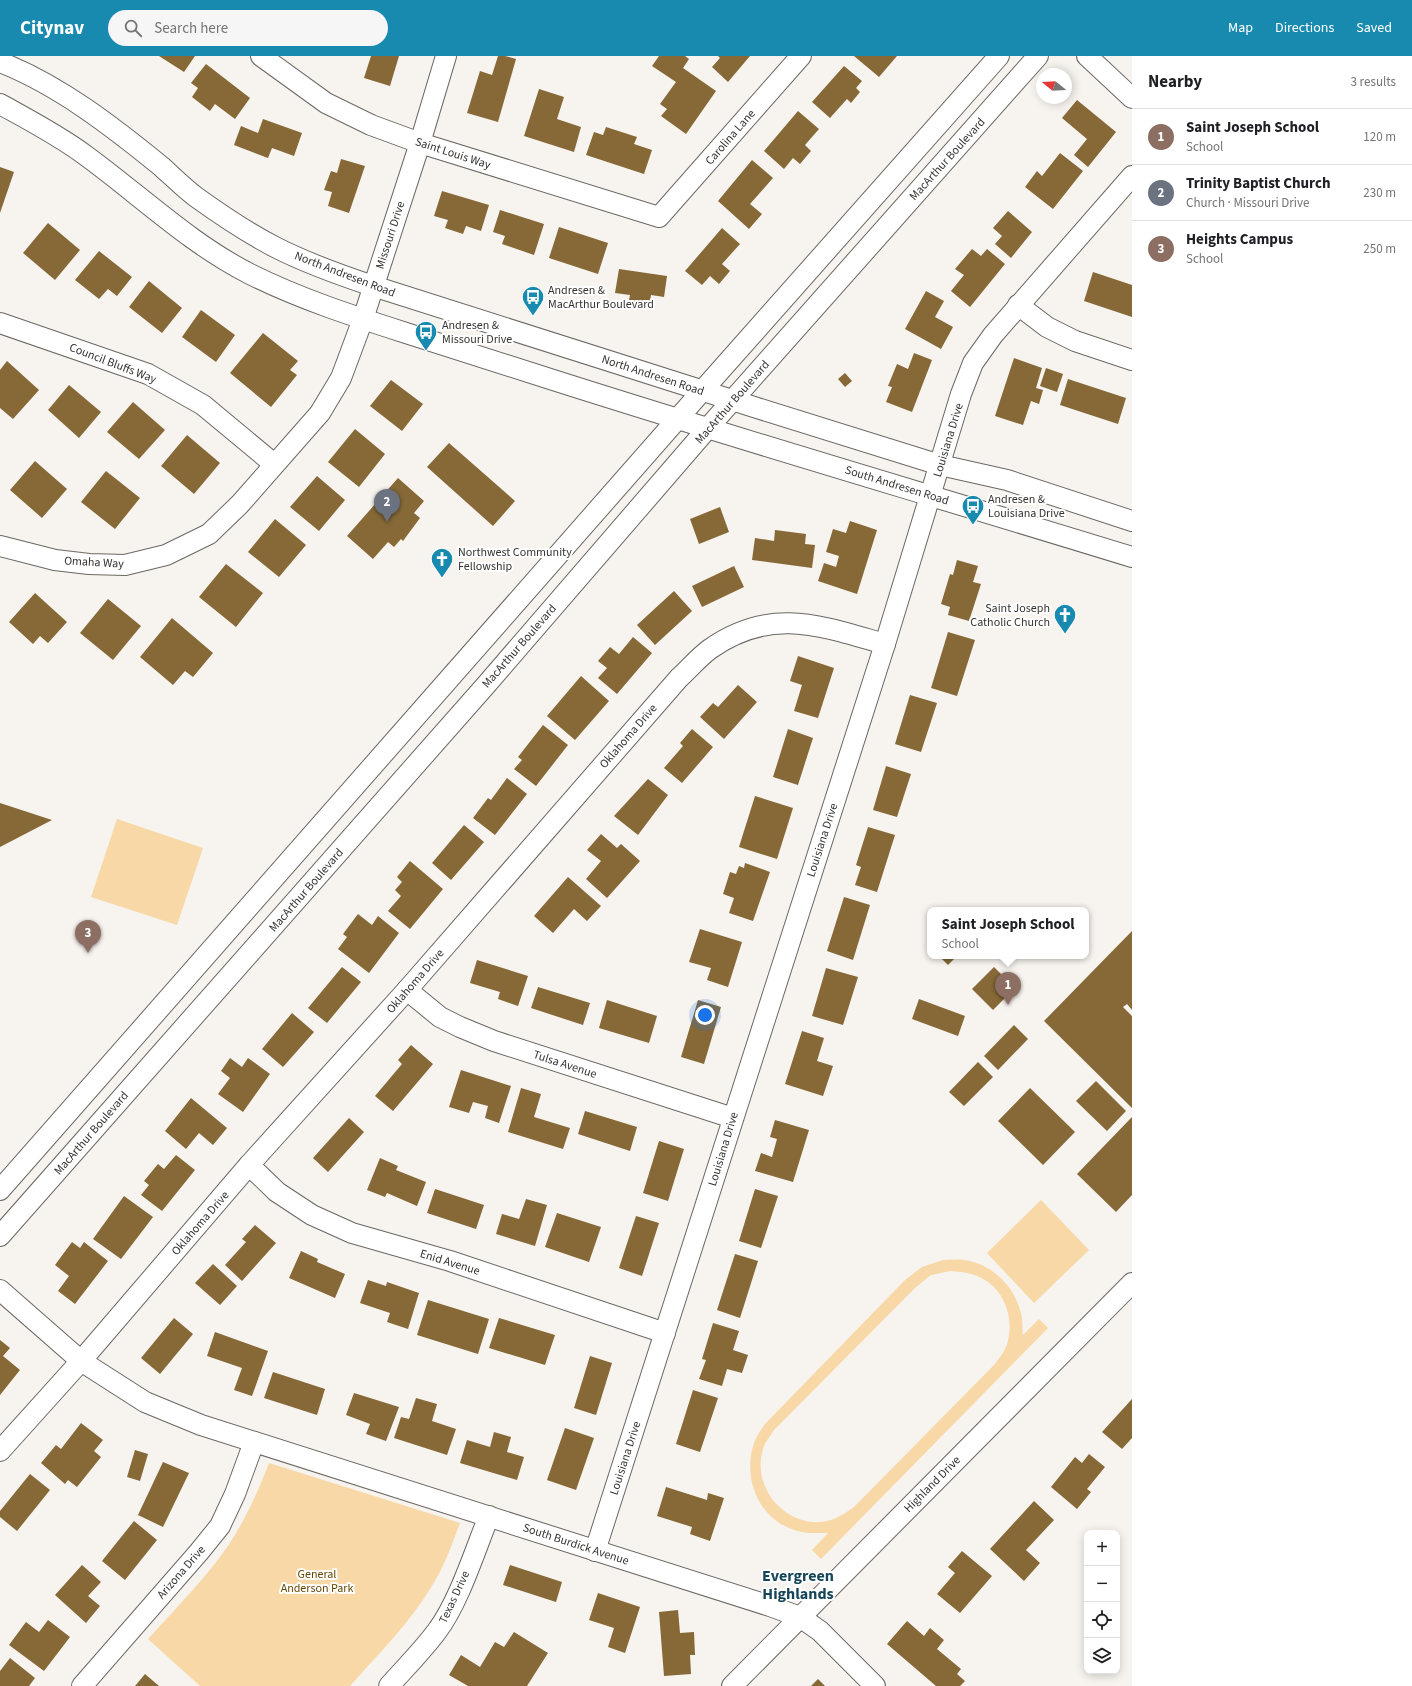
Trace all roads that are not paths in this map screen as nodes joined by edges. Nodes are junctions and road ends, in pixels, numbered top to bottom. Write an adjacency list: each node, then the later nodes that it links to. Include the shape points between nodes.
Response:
1 (262, 56): 10 (street, Saint Louis Way, via 326,103 371,125)
2 (446, 56): 10 (street, Missouri Drive)
3 (801, 56): 12 (street, Carolina Lane)
4 (1000, 56): 18 (street)
5 (1038, 56): 19 (street, MacArthur Boulevard)
6 (1087, 56): 8 (street)
7 (0, 62): 13 (street, North Andresen Road, via 76,102 225,217 275,247)
8 (1132, 98)
9 (0, 104): 15 (street, via 83,153 197,242 248,272 303,298)
10 (420, 143): 12 (street, Saint Louis Way); 13 (street, Missouri Drive)
11 (1132, 176): 14 (street, Louisiana Drive)
12 (659, 217)
13 (373, 286): 15 (street, Missouri Drive); 18 (street, North Andresen Road)
14 (1018, 305): 17 (street, via 1047,327 1074,341); 23 (street, Louisiana Drive, via 973,363)
15 (363, 319): 20 (street); 22 (street, Missouri Drive, via 341,378 320,413)
16 (0, 322): 22 (street, Council Bluffs Way, via 148,374 203,405)
17 (1132, 360)
18 (702, 391): 19 (street, North Andresen Road); 20 (street)
19 (732, 401): 21 (street, MacArthur Boulevard); 23 (street)
20 (677, 420): 21 (street); 32 (street)
21 (707, 429): 24 (street, South Andresen Road); 33 (street, MacArthur Boulevard, via 486,685)
22 (274, 464): 26 (street, Omaha Way, via 210,534 166,555 125,565 89,564 55,560)
23 (940, 465): 24 (street, Louisiana Drive); 25 (street, via 1007,480)
24 (931, 495): 27 (street, South Andresen Road); 28 (street, Louisiana Drive)
25 (1132, 521)
26 (0, 546)
27 (1132, 557)
28 (885, 644): 29 (street, Oklahoma Drive, via 806,624 778,623 742,632 710,649 679,678); 30 (street, Louisiana Drive)
29 (407, 990): 30 (street, Tulsa Avenue, via 440,1017 494,1041); 31 (street, Oklahoma Drive)
30 (733, 1118): 36 (street, Louisiana Drive)
31 (249, 1165): 36 (street, Enid Avenue, via 276,1192 312,1215 352,1233 450,1261); 37 (street, Oklahoma Drive)
32 (0, 1190)
33 (0, 1236)
34 (1132, 1283): 42 (street, Highland Drive)
35 (0, 1290): 37 (street, South Burdick Avenue)
36 (665, 1333): 41 (street, Louisiana Drive)
37 (81, 1361): 38 (street, South Burdick Avenue, via 145,1402 201,1425); 39 (street, Oklahoma Drive)
38 (254, 1442): 40 (street, South Burdick Avenue); 43 (street, Arizona Drive, via 236,1494 220,1526)
39 (0, 1451)
40 (488, 1516): 41 (street, South Burdick Avenue); 44 (street, Texas Drive, via 461,1586 438,1630)
41 (595, 1551): 42 (street, South Burdick Avenue)
42 (800, 1617): 45 (street, Highland Drive); 46 (street, South Burdick Avenue, via 820,1631)
43 (82, 1686)
44 (388, 1686)
45 (732, 1686)
46 (876, 1686)

